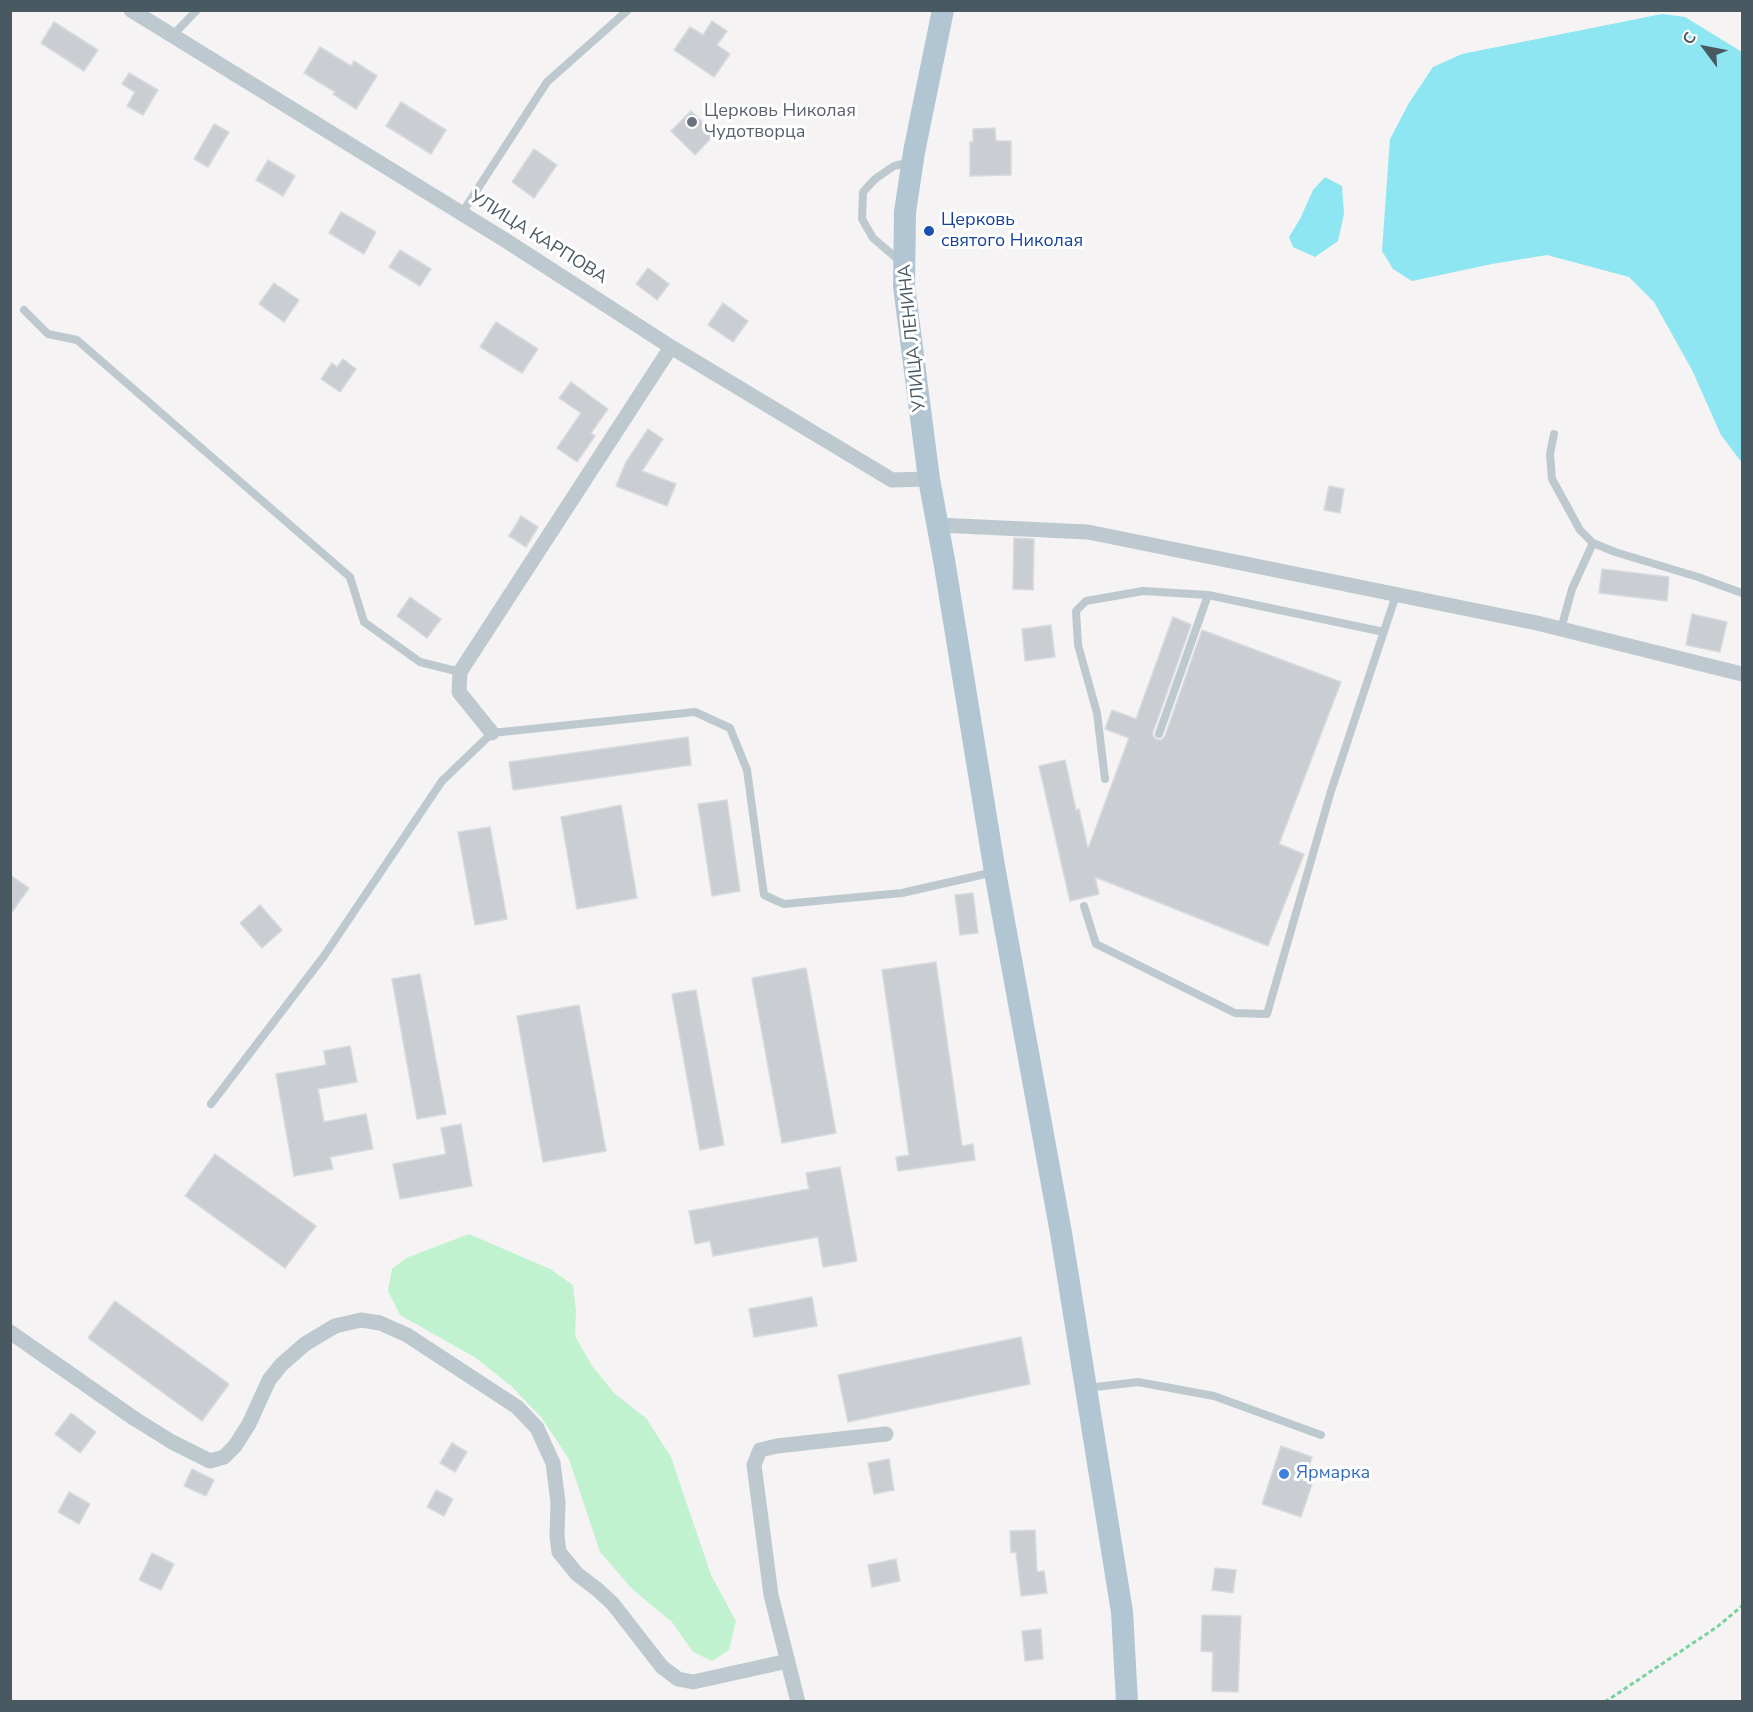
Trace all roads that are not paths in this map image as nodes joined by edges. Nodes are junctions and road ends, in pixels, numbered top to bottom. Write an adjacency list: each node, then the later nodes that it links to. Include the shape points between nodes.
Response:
1 (131, 10): 5 (street, УЛИЦА КАРПОВА)
2 (197, 10): 5 (lane)
3 (628, 10): 7 (lane, via 547,82)
4 (943, 10): 6 (main road, УЛИЦА ЛЕНИНА)
5 (172, 36): 7 (street, УЛИЦА КАРПОВА)
6 (912, 162): 8 (main road, УЛИЦА ЛЕНИНА, via 905,212); 8 (lane, via 894,166 863,192 862,219 873,238)
7 (462, 213): 10 (street, УЛИЦА КАРПОВА)
8 (905, 264): 12 (main road, УЛИЦА ЛЕНИНА, via 904,286)
9 (24, 309): 20 (lane, via 48,334 77,340 350,577 364,622 420,662)
10 (671, 346): 12 (street, УЛИЦА КАРПОВА, via 892,480); 20 (street)
11 (1554, 434): 14 (lane, via 1550,454 1552,479 1580,530)
12 (930, 479): 13 (main road, УЛИЦА ЛЕНИНА)
13 (938, 525): 17 (street, via 1088,532); 25 (main road, УЛИЦА ЛЕНИНА)
14 (1593, 543): 15 (lane); 18 (lane, via 1572,589)
15 (1743, 593)
16 (1208, 595): 19 (lane); 23 (lane); 24 (lane, via 1143,591 1086,601 1076,611 1078,645 1097,713)
17 (1396, 595): 18 (street); 19 (lane)
18 (1561, 629): 21 (street)
19 (1384, 632): 26 (lane, via 1331,791 1267,1014 1235,1013 1096,944)
20 (460, 672): 22 (street, via 459,693)
21 (1743, 674)
22 (492, 733): 25 (lane, via 695,712 730,728 747,770 764,895 784,904 902,893); 27 (lane, via 442,781 324,956)
23 (1159, 734)
24 (1106, 779)
25 (995, 872): 29 (main road, УЛИЦА ЛЕНИНА)
26 (1084, 906)
27 (210, 1104)
28 (10, 1332): 32 (street, via 135,1419 210,1461 224,1457 236,1446 269,1380 304,1344 335,1326 361,1320 380,1323 407,1335 517,1407 537,1428 553,1463 559,1552 577,1574 613,1604 662,1667 678,1679 693,1682)
29 (1086, 1389): 31 (lane, via 1138,1382 1214,1396); 34 (main road, УЛИЦА ЛЕНИНА, via 1122,1612)
30 (886, 1434): 32 (street, via 760,1450 754,1465 771,1595)
31 (1321, 1435)
32 (788, 1661): 33 (street)
33 (798, 1701)
34 (1127, 1701)

